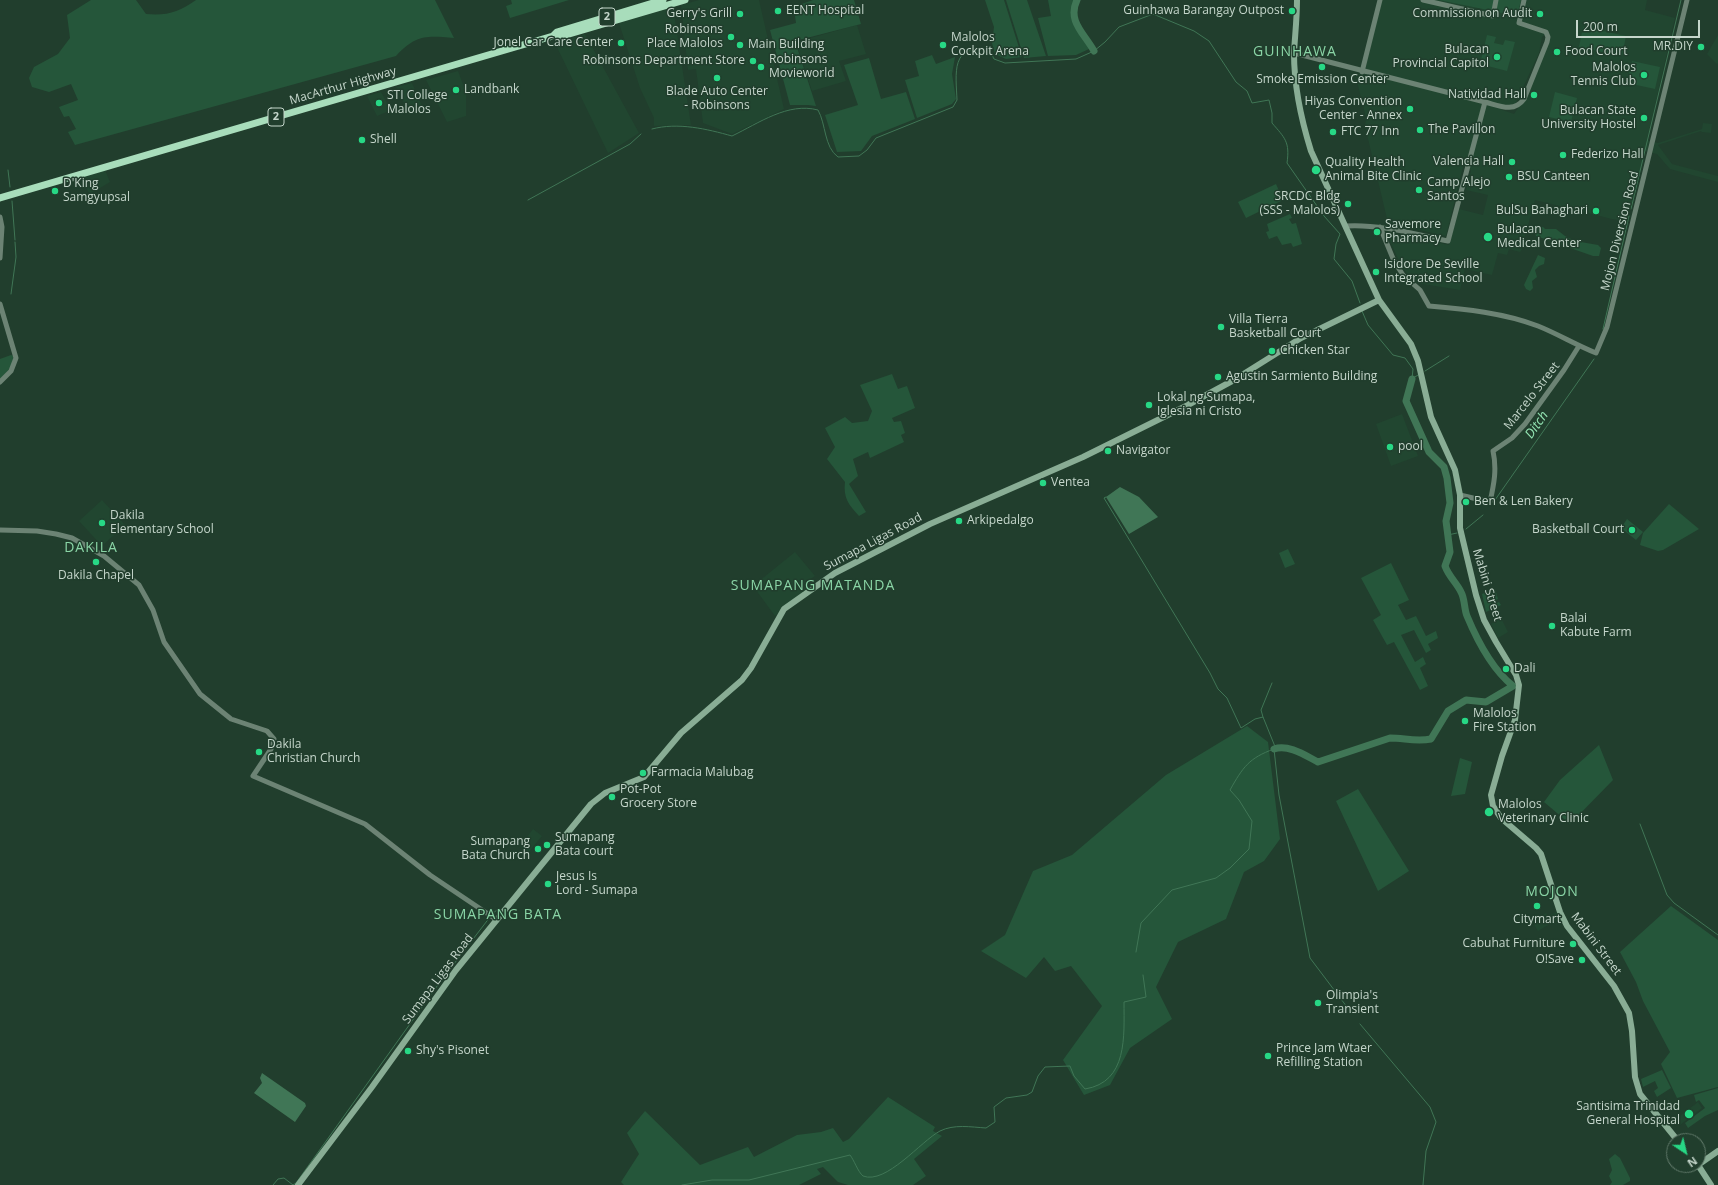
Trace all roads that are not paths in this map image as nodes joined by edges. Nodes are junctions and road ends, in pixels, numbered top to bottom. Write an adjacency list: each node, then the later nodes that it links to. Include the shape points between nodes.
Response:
1 (663, 0): 9 (highway, MacArthur Highway / 2, via 557,32)
2 (685, 0): 9 (highway, MacArthur Highway / 2, via 559,37)
3 (1296, 0): 10 (main road, Mabini Street)
4 (1380, 0): 11 (street)
5 (1423, 0): 6 (street, via 1493,16)
6 (1496, 0)
7 (1524, 0): 12 (street, via 1519,23 1542,30 1548,37 1521,104 1512,108)
8 (1687, 0): 20 (street, Mojon Diversion Road, via 1607,327 1596,354)
9 (553, 36): 13 (highway, MacArthur Highway / 2)
10 (1294, 53): 11 (street); 15 (main road, Mabini Street, via 1295,81 1311,151)
11 (1362, 72): 12 (street)
12 (1485, 102): 16 (street, via 1448,241)
13 (0, 198)
14 (0, 217): 17 (street)
15 (1346, 226): 16 (street); 18 (main road, Mabini Street)
16 (1380, 227): 20 (street, via 1394,261 1403,275 1420,290 1430,306 1459,308 1513,318 1538,326)
17 (0, 258)
18 (1379, 300): 22 (main road, Mabini Street, via 1411,344 1418,361 1431,417 1455,470); 24 (main road, Sumapa Ligas Road, via 1301,338 1234,380 1186,406 1083,457 878,549 807,591 784,609 751,668 738,685 681,732 644,777 605,793 591,804)
19 (0, 304): 21 (street, via 16,358 11,371)
20 (1579, 346): 22 (street, Marcelo Street, via 1525,424 1512,438 1493,451 1496,479 1490,502)
21 (0, 382)
22 (1460, 495): 25 (main road, Mabini Street, via 1460,528 1476,595 1484,620 1516,675 1519,685 1515,720 1492,795 1493,806 1500,818 1541,854 1567,926 1621,996 1629,1013 1637,1089)
23 (0, 530): 24 (street, via 37,531 72,538 104,556 135,581 148,600 166,646 200,694 231,719 267,731 274,739 271,749 253,776 365,824 430,875)
24 (497, 920): 29 (main road, Sumapa Ligas Road, via 456,970)
25 (1671, 1133)
26 (1718, 1151): 27 (main road)
27 (1706, 1159)
28 (1704, 1173): 30 (main road)
29 (298, 1185)
30 (1711, 1185)

